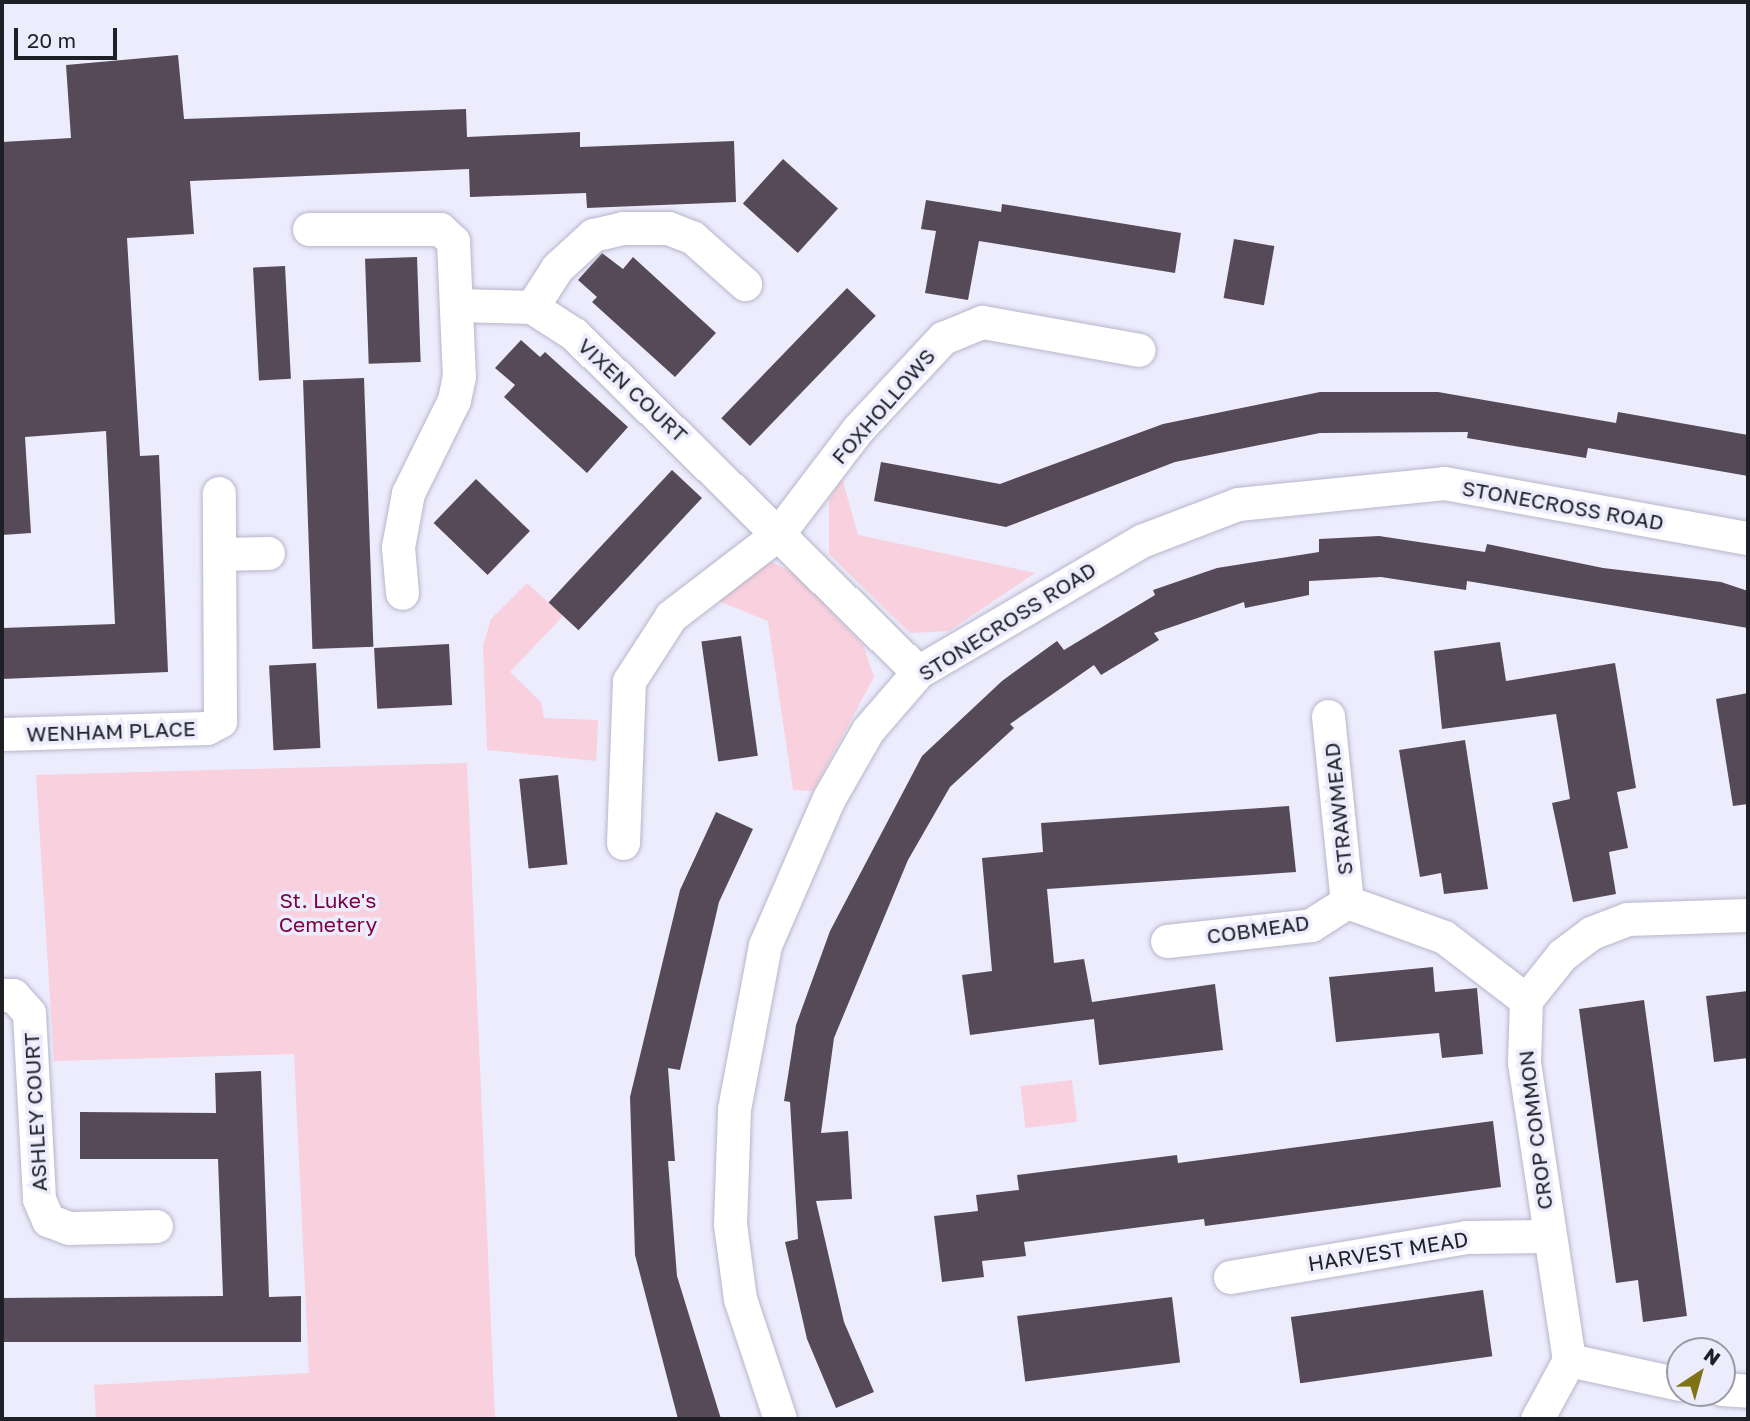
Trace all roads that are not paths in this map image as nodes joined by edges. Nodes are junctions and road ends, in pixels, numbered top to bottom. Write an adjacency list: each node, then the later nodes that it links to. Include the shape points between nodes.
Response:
1 (309, 229): 3 (street, via 440,229 453,242)
2 (746, 284): 4 (street, via 692,237 668,228 623,228 593,235 557,268)
3 (458, 304): 4 (street); 11 (street, via 454,400 408,493 398,547)
4 (532, 307): 7 (street, VIXEN COURT, via 574,334)
5 (1139, 350): 7 (street, FOXHOLLOWS, via 982,322 943,338 858,429)
6 (219, 493): 10 (street, WENHAM PLACE)
7 (778, 534): 12 (street); 15 (street, FOXHOLLOWS, via 671,616 629,681)
8 (1748, 538): 12 (street, STONECROSS ROAD, via 1444,483 1238,504 1141,541)
9 (268, 553): 10 (street)
10 (223, 554): 14 (street, WENHAM PLACE, via 220,721 207,728)
11 (402, 593)
12 (918, 672): 26 (street, STONECROSS ROAD, via 868,730 829,798 765,945 737,1096 732,1237 740,1299)
13 (1328, 716): 16 (street, STRAWMEAD)
14 (2, 734)
15 (623, 843)
16 (1347, 902): 18 (street, COBMEAD, via 1311,925); 20 (street, via 1444,937)
17 (1748, 915): 20 (street, via 1627,919 1562,955)
18 (1167, 941)
19 (2, 995): 21 (street, ASHLEY COURT, via 13,995 29,1013 39,1199 48,1220 69,1228)
20 (1526, 1000): 22 (street, CROP COMMON, via 1524,1062)
21 (156, 1226)
22 (1547, 1237): 23 (street, HARVEST MEAD, via 1467,1237); 24 (street, CROP COMMON)
23 (1230, 1276)
24 (1569, 1360): 25 (street); 27 (street)
25 (1666, 1381)
26 (780, 1419)
27 (1537, 1419)

